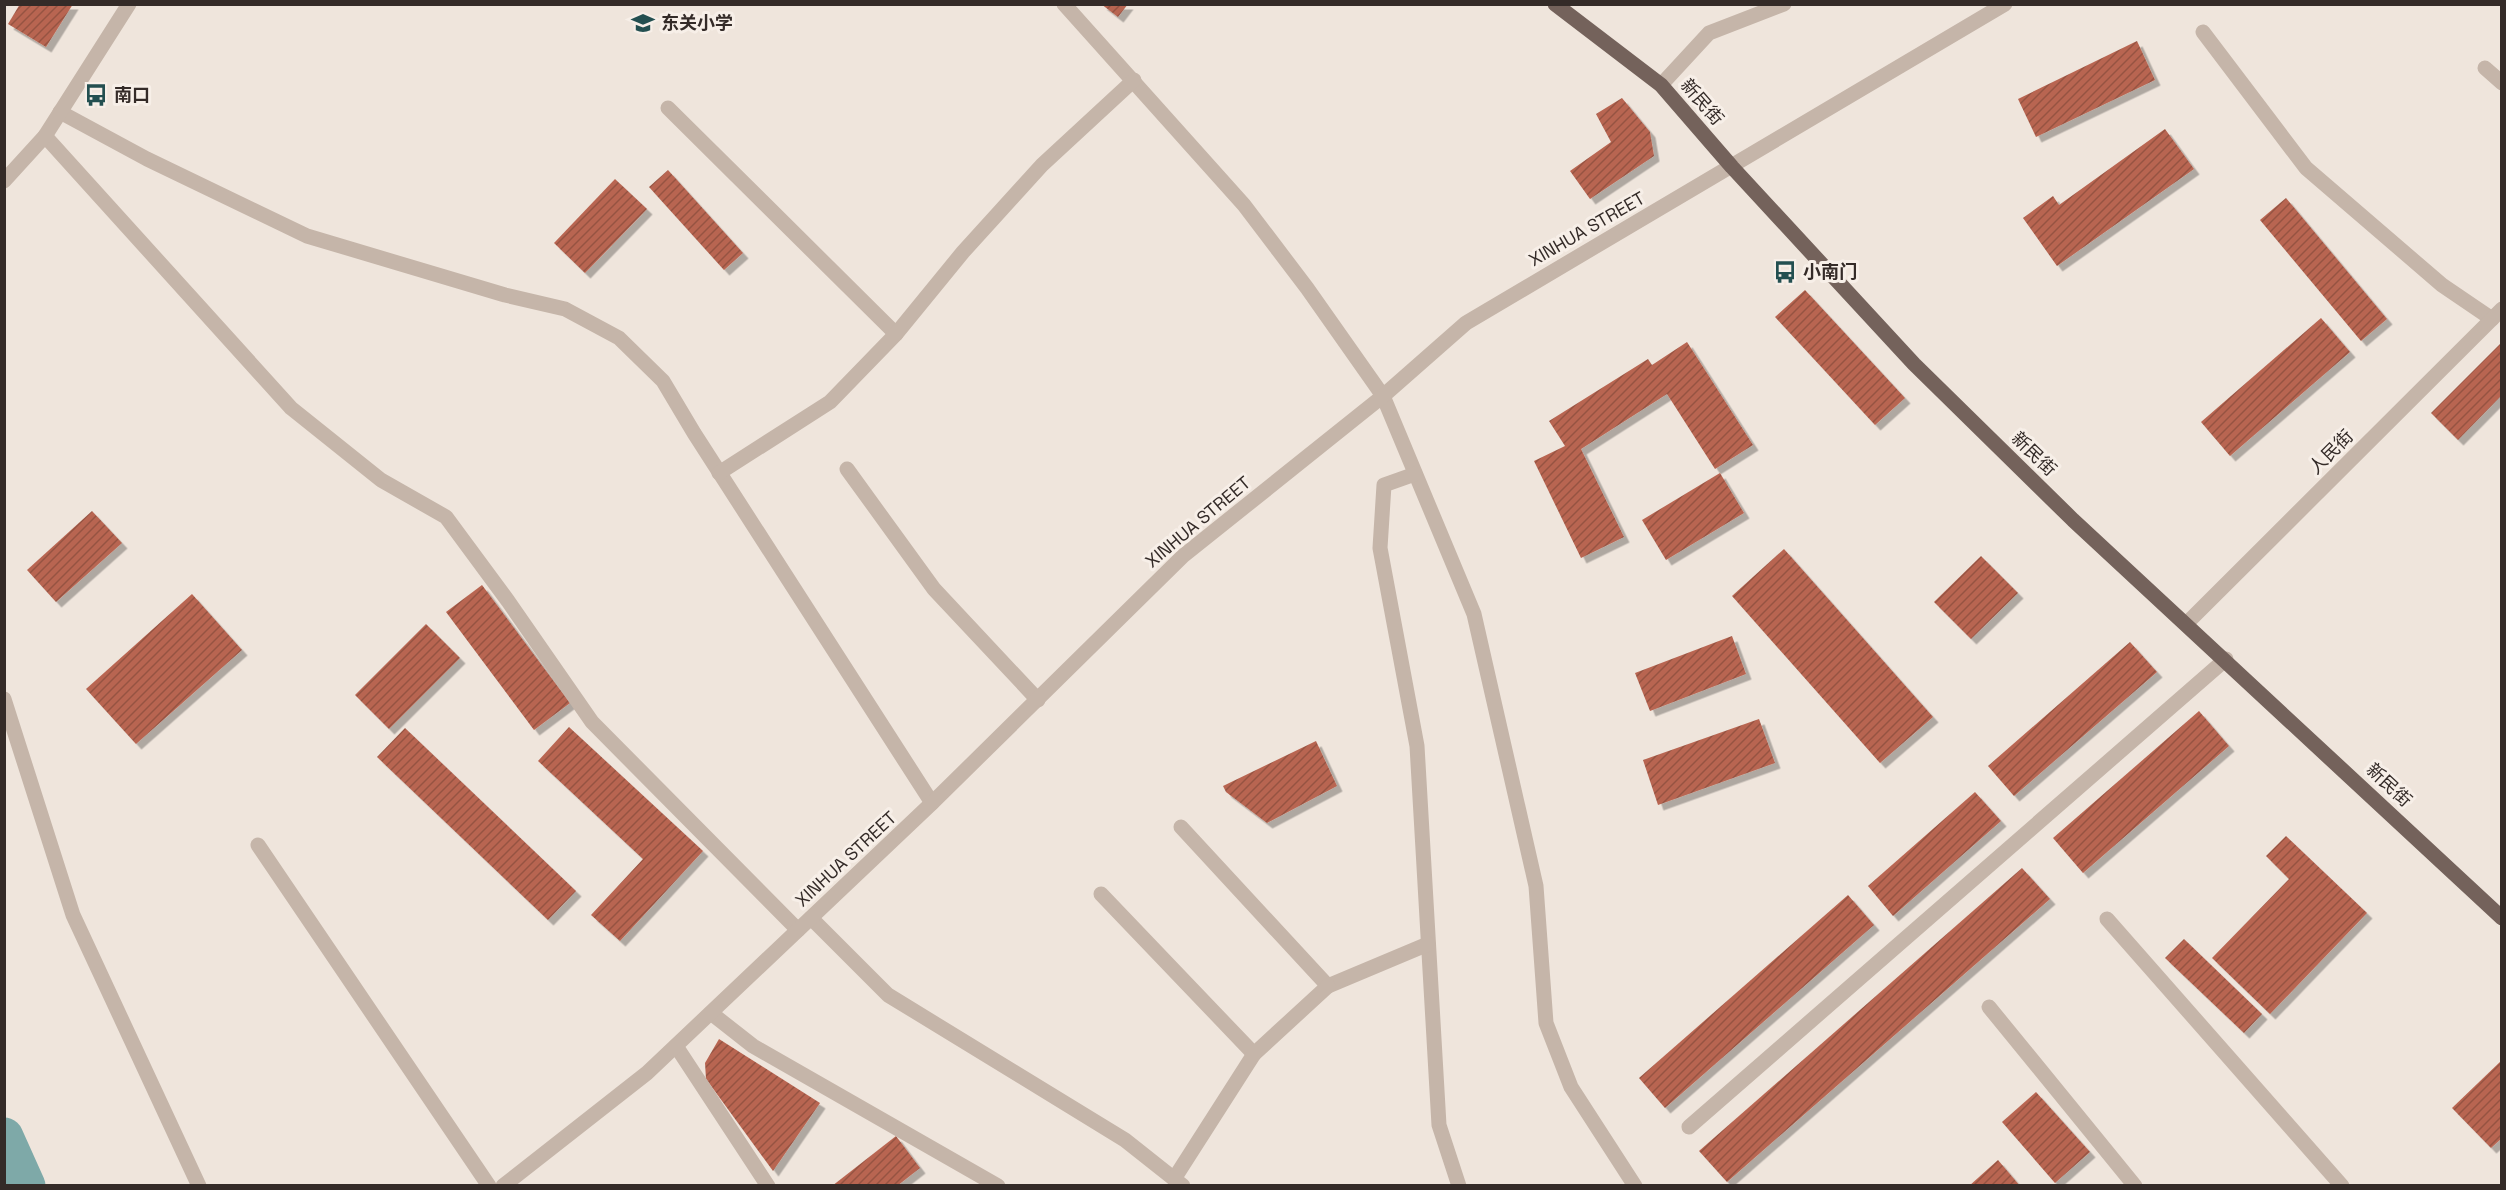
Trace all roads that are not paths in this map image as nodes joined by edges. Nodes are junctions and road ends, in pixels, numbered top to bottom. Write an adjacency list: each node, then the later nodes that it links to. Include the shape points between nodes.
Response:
1 (129, 4): 12 (street)
2 (1064, 4): 8 (street)
3 (1555, 4): 10 (main road, 新民街)
4 (1784, 4): 10 (street, via 1709,33)
5 (2005, 4): 14 (street, XINHUA STREET)
6 (2203, 32): 16 (street, via 2306,168 2442,285)
7 (2485, 68): 9 (street)
8 (1134, 80): 17 (street, via 1042,165); 18 (street, via 1244,205)
9 (2502, 83)
10 (1661, 85): 14 (main road, 新民街)
11 (668, 108): 17 (street)
12 (60, 112): 13 (street); 20 (street, via 307,236 565,309 592,323 619,338 663,381)
13 (45, 136): 15 (street); 33 (street, via 291,408 381,480 446,517 592,722)
14 (1732, 167): 18 (street, XINHUA STREET, via 1466,323); 22 (main road, 新民街, via 1914,364 2073,520)
15 (4, 181)
16 (2497, 314): 22 (street, 人民街)
17 (896, 334): 20 (street, via 830,402)
18 (1383, 396): 21 (street); 25 (street, XINHUA STREET, via 1183,556)
19 (847, 469): 25 (street, via 934,589)
20 (719, 473): 26 (street)
21 (1415, 474): 34 (street, via 1384,485 1380,548 1417,746); 48 (street, via 1476,626 1536,886 1546,1023 1571,1087)
22 (2187, 623): 23 (main road, 新民街)
23 (2226, 658): 31 (main road, 新民街); 40 (street)
24 (4, 699): 42 (street, via 73,915)
25 (1038, 700): 26 (street, XINHUA STREET)
26 (932, 803): 30 (street, XINHUA STREET)
27 (1180, 827): 35 (street)
28 (258, 846): 43 (street)
29 (1101, 894): 39 (street)
30 (811, 918): 33 (street, XINHUA STREET); 41 (street, via 888,995 1125,1140)
31 (2502, 918)
32 (2107, 919): 50 (street)
33 (798, 930): 37 (street, XINHUA STREET)
34 (1428, 944): 35 (street); 47 (street, via 1439,1125)
35 (1328, 986): 39 (street)
36 (1989, 1007): 49 (street)
37 (711, 1013): 38 (street, XINHUA STREET); 46 (street, via 753,1046)
38 (676, 1046): 44 (street, XINHUA STREET); 45 (street)
39 (1254, 1054): 41 (street)
40 (1689, 1127)
41 (1179, 1182)
42 (199, 1185)
43 (489, 1185)
44 (503, 1185)
45 (768, 1185)
46 (998, 1185)
47 (1459, 1185)
48 (1635, 1185)
49 (2135, 1185)
50 (2342, 1185)

